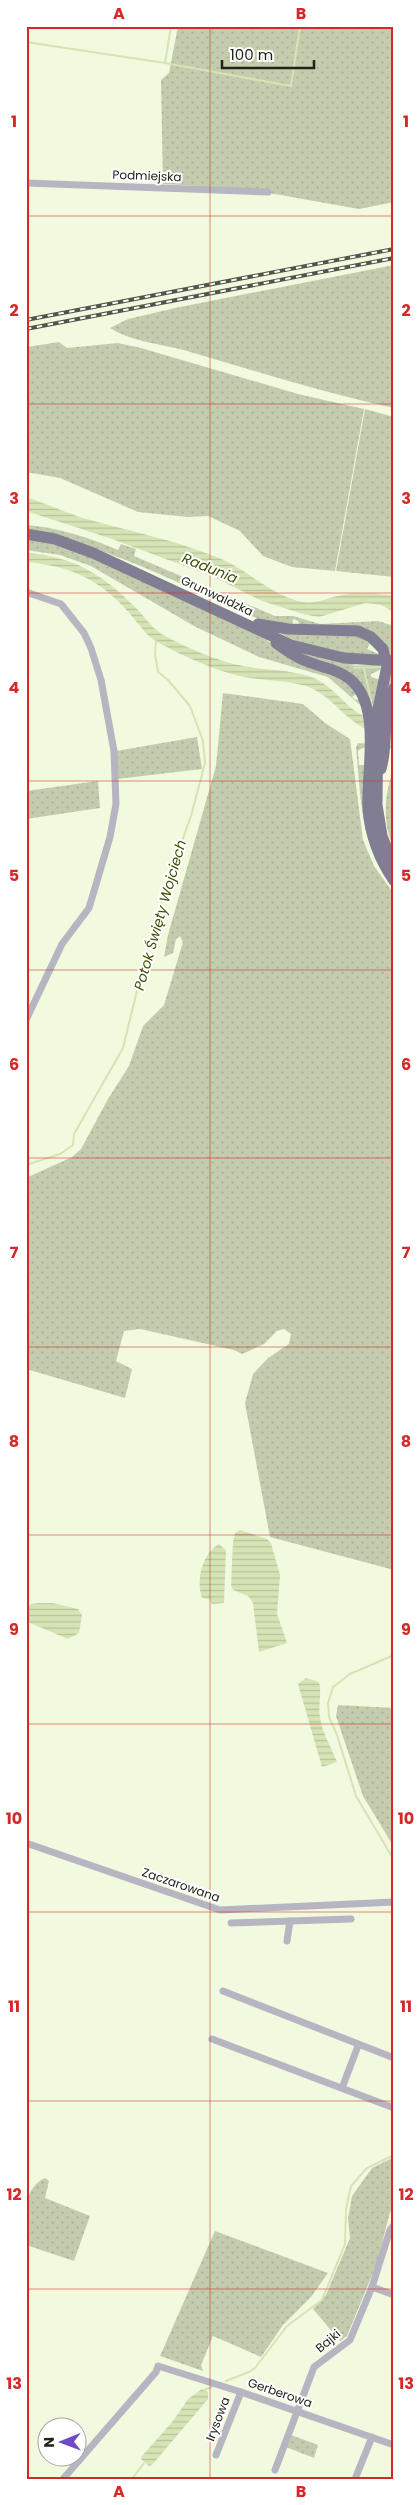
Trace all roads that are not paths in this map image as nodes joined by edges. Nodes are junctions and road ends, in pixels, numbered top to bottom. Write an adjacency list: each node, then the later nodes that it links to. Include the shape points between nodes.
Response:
1 (26, 183): 2 (street, Podmiejska)
2 (268, 192)
3 (26, 534): 5 (main road, Grunwaldzka, via 55,539 110,560)
4 (26, 592): 12 (street, via 61,604 91,648 101,680 114,751 116,804 89,908 62,944)
5 (258, 627): 6 (main road, Grunwaldzka, via 291,645 357,660); 6 (main road, via 358,631 375,639); 8 (main road, via 294,655 346,676)
6 (389, 661): 8 (main road)
7 (394, 688): 8 (main road)
8 (378, 709): 9 (main road); 9 (main road)
9 (377, 738): 10 (main road, via 379,825); 11 (main road, via 368,798 370,825 377,849)
10 (394, 866)
11 (394, 881)
12 (26, 1020)
13 (26, 1843): 14 (street, Zaczarowana, via 220,1910)
14 (394, 1902)
15 (351, 1919): 16 (street)
16 (290, 1921): 17 (street); 18 (street)
17 (231, 1923)
18 (287, 1941)
19 (222, 1991): 21 (street)
20 (212, 2038): 23 (street)
21 (358, 2046): 22 (street); 23 (street)
22 (394, 2058)
23 (342, 2088): 24 (street)
24 (394, 2108)
25 (394, 2225): 26 (street, Bajki)
26 (372, 2287): 27 (street); 29 (street, Bajki, via 350,2340 314,2367)
27 (394, 2295)
28 (241, 2392): 29 (street, Gerberowa); 32 (street, Irysowa); 34 (street, Gerberowa, via 158,2366)
29 (296, 2411): 30 (street, Gerberowa); 33 (street, Bajki)
30 (372, 2437): 31 (street, Gerberowa); 35 (street)
31 (394, 2445)
32 (216, 2455)
33 (276, 2470)
34 (63, 2479)
35 (355, 2479)

